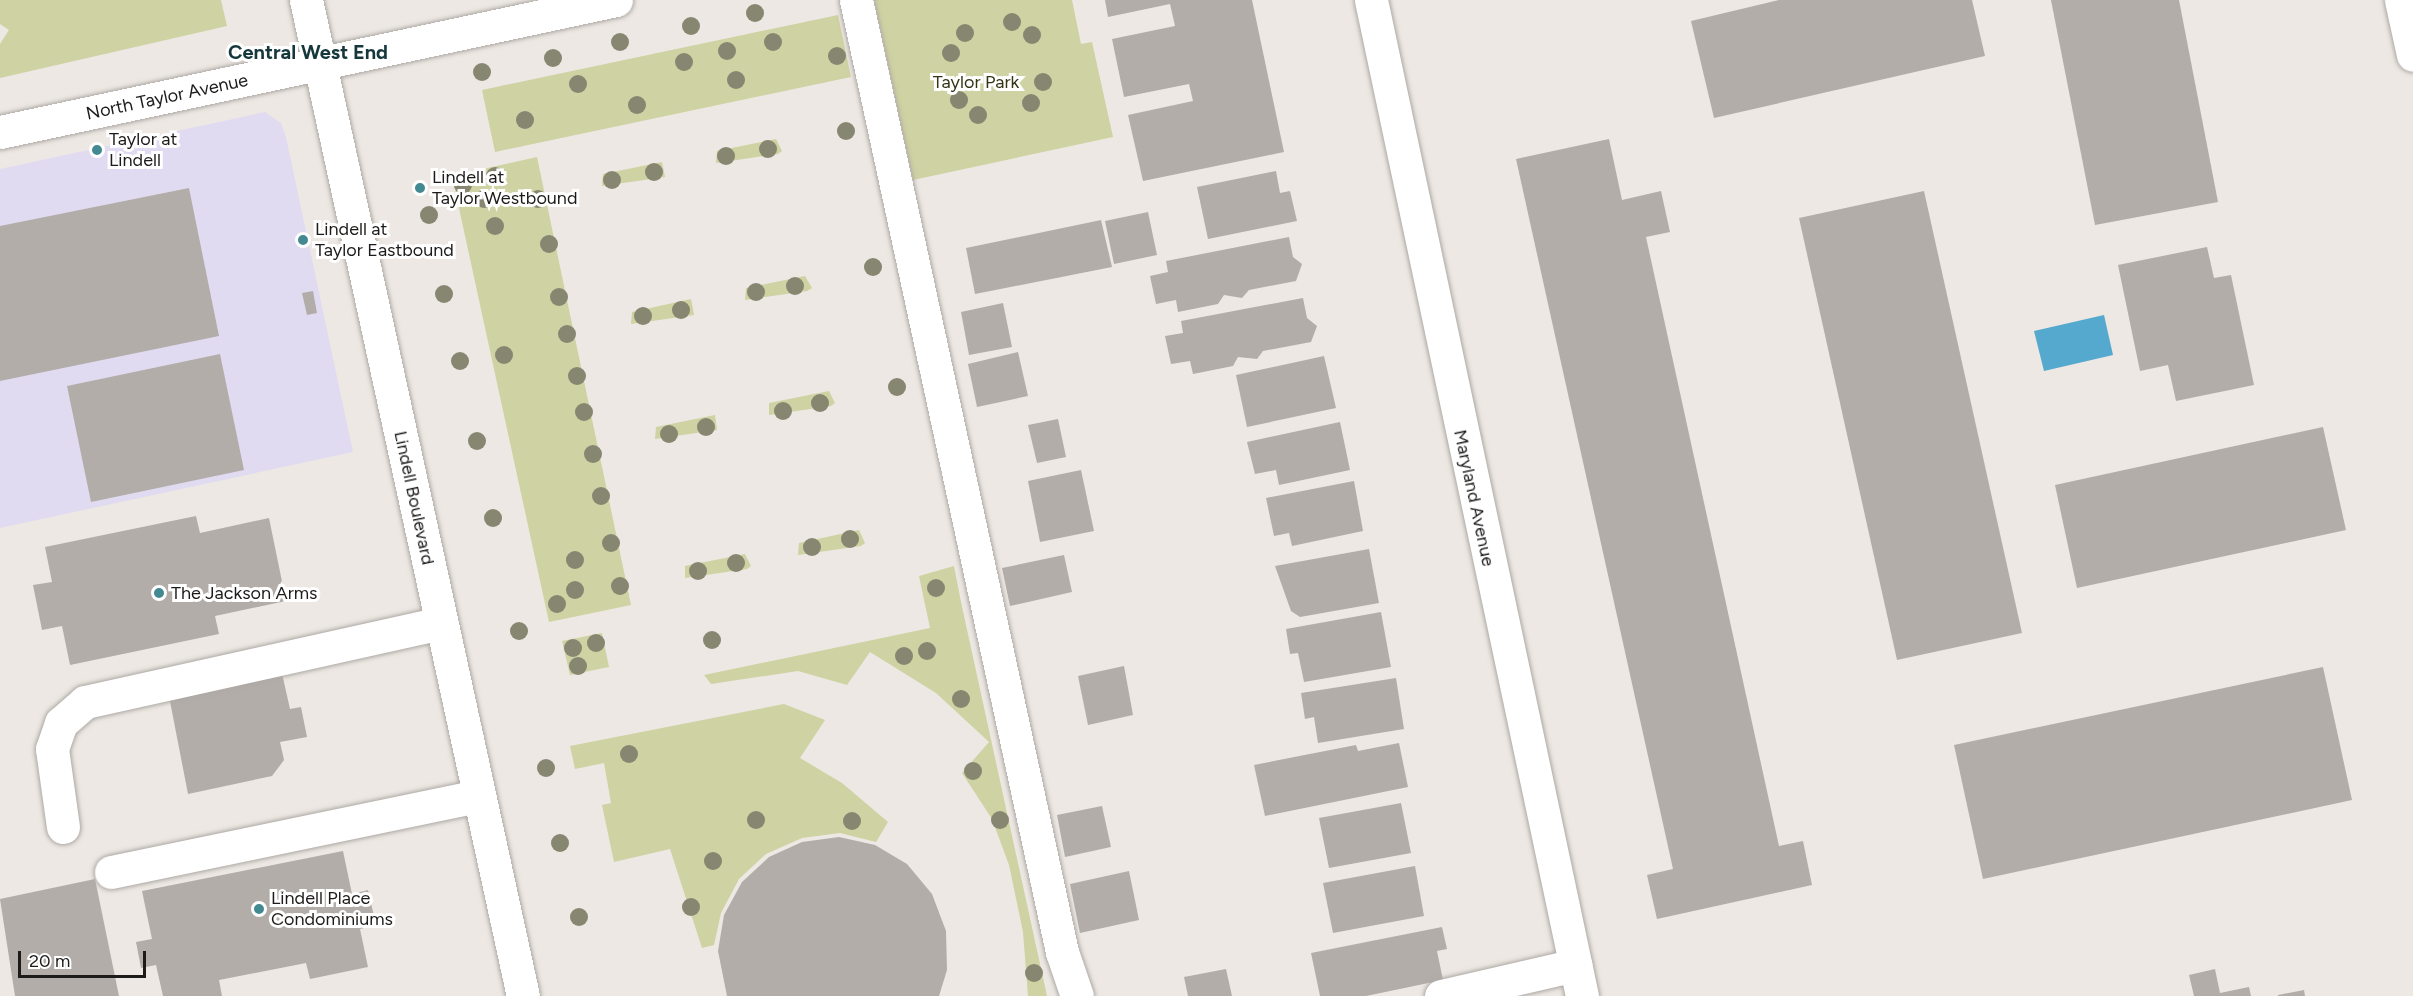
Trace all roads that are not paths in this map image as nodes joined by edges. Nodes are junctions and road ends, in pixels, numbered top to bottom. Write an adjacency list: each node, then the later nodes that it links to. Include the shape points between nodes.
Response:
1 (306, 0): 7 (street, Lindell Boulevard)
2 (616, 0): 7 (street, North Taylor Avenue)
3 (856, 0): 15 (street, via 1062,952)
4 (1371, 0): 13 (street, Maryland Avenue)
5 (2402, 0): 6 (street)
6 (2413, 55)
7 (320, 64): 8 (street, North Taylor Avenue); 9 (street, Lindell Boulevard)
8 (0, 132)
9 (441, 623): 10 (street, Lindell Boulevard); 11 (street, via 86,702 61,723 52,750)
10 (480, 796): 12 (street); 14 (street, Lindell Boulevard)
11 (63, 827)
12 (111, 872)
13 (1575, 965): 16 (street); 17 (street, Maryland Avenue)
14 (523, 996)
15 (1077, 996)
16 (1441, 996)
17 (1581, 996)

